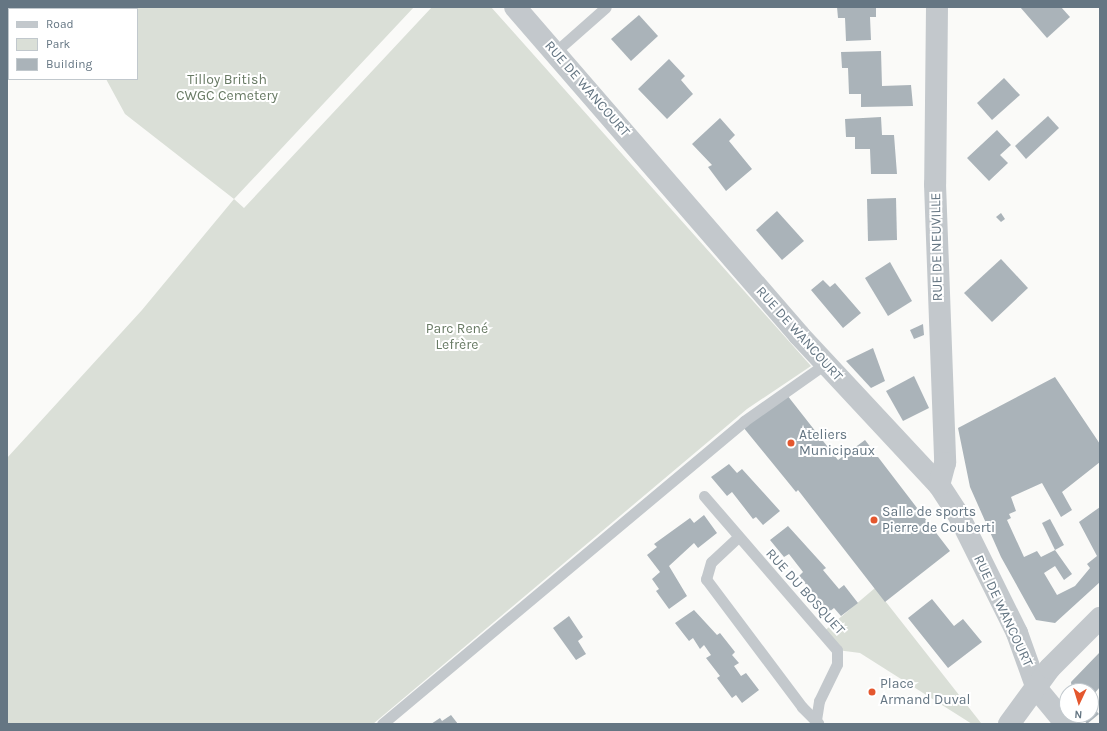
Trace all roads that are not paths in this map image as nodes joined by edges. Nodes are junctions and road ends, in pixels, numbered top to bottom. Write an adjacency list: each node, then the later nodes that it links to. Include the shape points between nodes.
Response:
1 (515, 7): 4 (street, RUE DE WANCOURT)
2 (606, 7): 4 (lane)
3 (938, 7): 6 (street, RUE DE NEUVILLE, via 935,184 945,463)
4 (554, 52): 5 (street, RUE DE WANCOURT)
5 (825, 364): 6 (street, RUE DE WANCOURT); 12 (lane, via 744,421)
6 (939, 485): 10 (street, RUE DE WANCOURT, via 958,514 1017,633)
7 (704, 496): 8 (lane, RUE DU BOSQUET)
8 (738, 538): 11 (lane, RUE DU BOSQUET, via 839,654); 11 (lane, via 714,558 706,579 793,696)
9 (1100, 618): 10 (street, via 1050,668)
10 (1037, 689): 13 (street); 14 (street, RUE DE WANCOURT)
11 (817, 722)
12 (382, 724)
13 (1008, 724)
14 (1066, 724)

